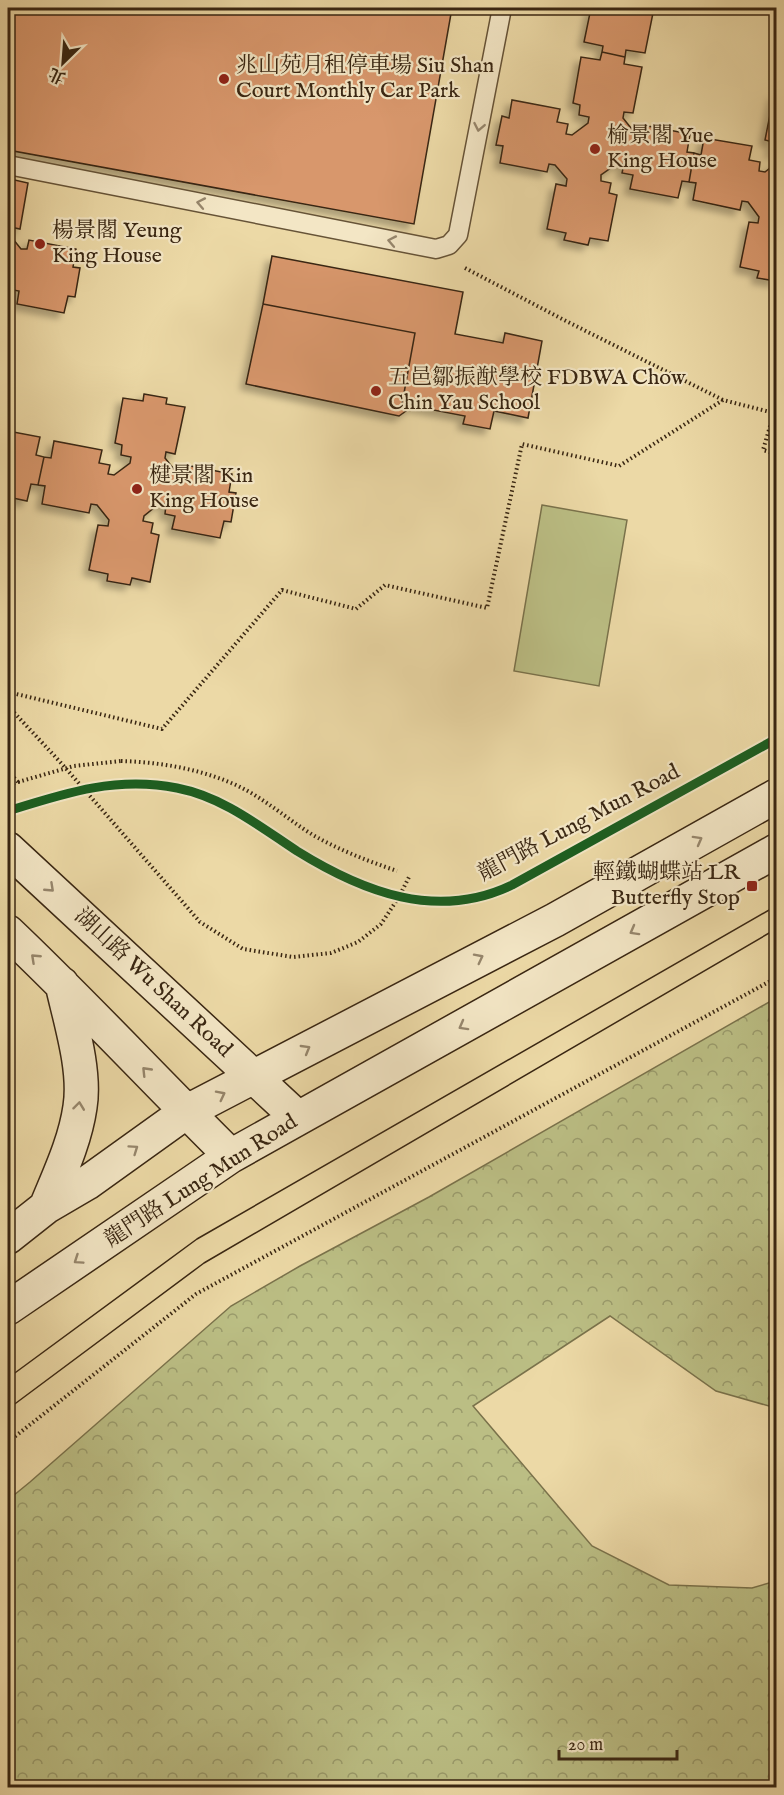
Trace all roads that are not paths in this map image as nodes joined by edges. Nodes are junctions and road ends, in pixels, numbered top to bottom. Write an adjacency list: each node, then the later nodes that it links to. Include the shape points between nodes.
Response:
1 (502, 8): 2 (lane, one-way to 2, via 458,235 449,245 436,249)
2 (8, 165)
3 (777, 796): 8 (main road, one-way to 3, via 555,920)
4 (8, 849): 8 (main road, 湖山路 Wu Shan Road, one-way to 8)
5 (777, 851): 10 (main road, 龍門路 Lung Mun Road, one-way to 10)
6 (8, 932): 7 (main road, one-way to 6)
7 (62, 984): 9 (main road, one-way to 7); 12 (main road, one-way to 7, via 81,1105 77,1050)
8 (255, 1077): 9 (main road, one-way to 8); 10 (main road, 湖山路 Wu Shan Road)
9 (186, 1112): 11 (main road); 12 (main road, one-way to 9, via 87,1183)
10 (298, 1118): 11 (main road, 龍門路 Lung Mun Road)
11 (231, 1156): 14 (main road, 龍門路 Lung Mun Road, one-way to 14)
12 (46, 1207): 13 (main road)
13 (8, 1237)
14 (8, 1308)

